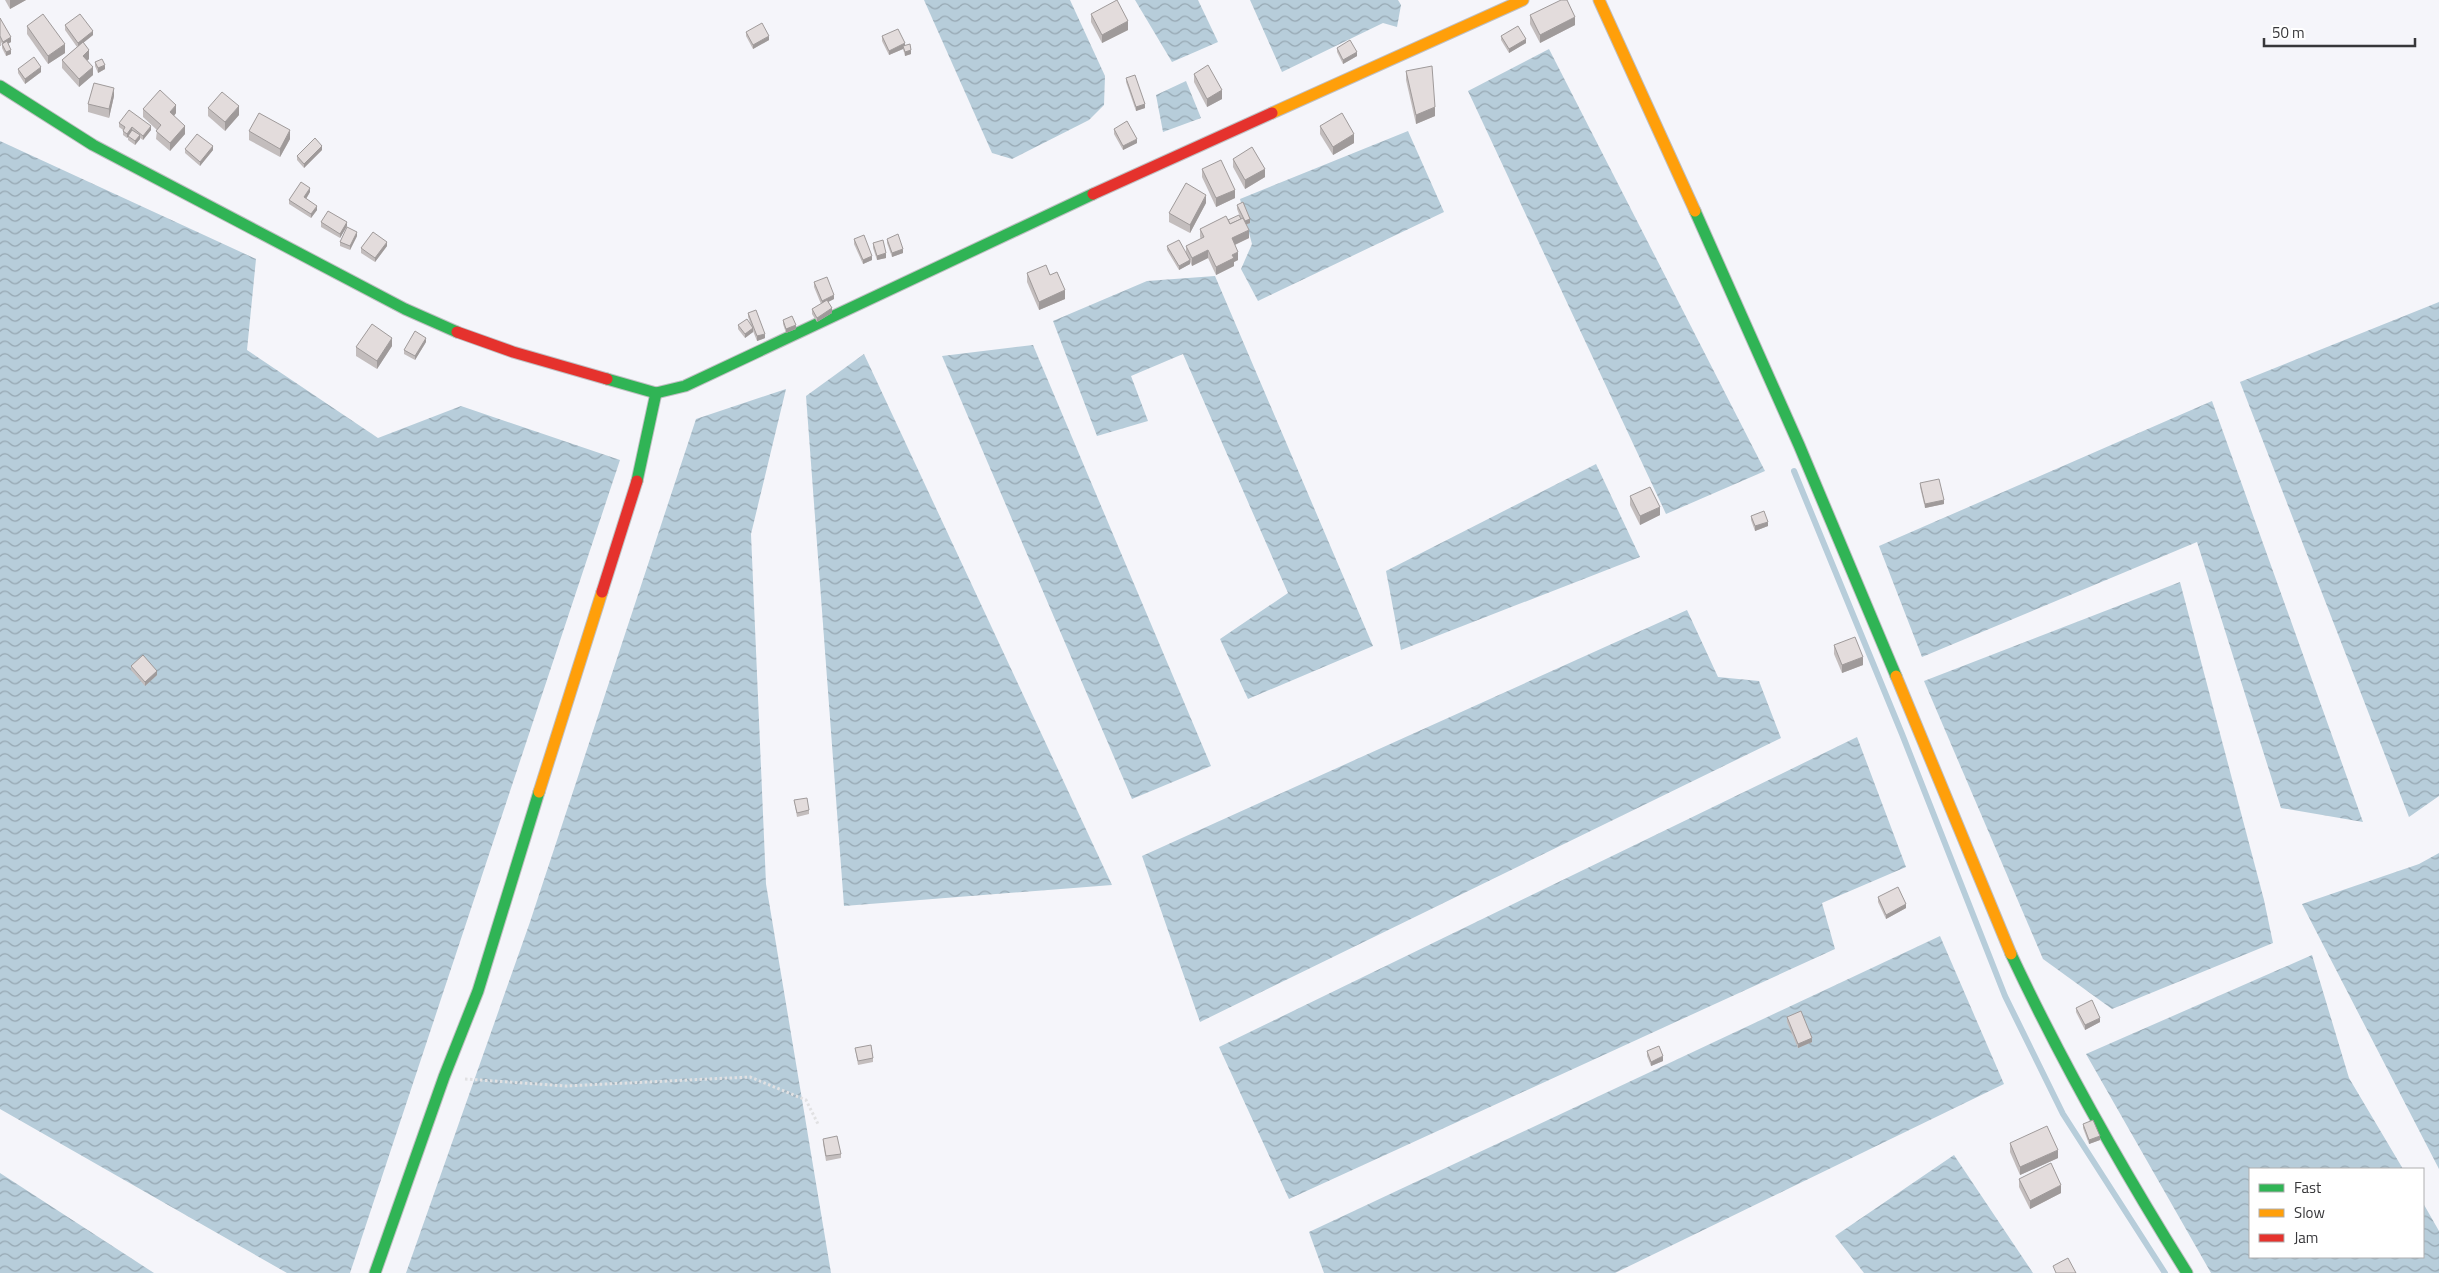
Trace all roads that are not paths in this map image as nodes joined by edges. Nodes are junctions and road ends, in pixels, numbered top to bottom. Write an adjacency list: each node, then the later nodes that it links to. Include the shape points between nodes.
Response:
1 (1523, 0): 4 (street, via 1063,208 685,386)
2 (1599, 0): 6 (street, via 1826,508 1991,906 2041,1017 2081,1094)
3 (0, 86): 4 (street, via 93,145 405,308 467,336 513,352)
4 (656, 392): 5 (street, via 642,465 478,991)
5 (375, 1273)
6 (2187, 1273)

